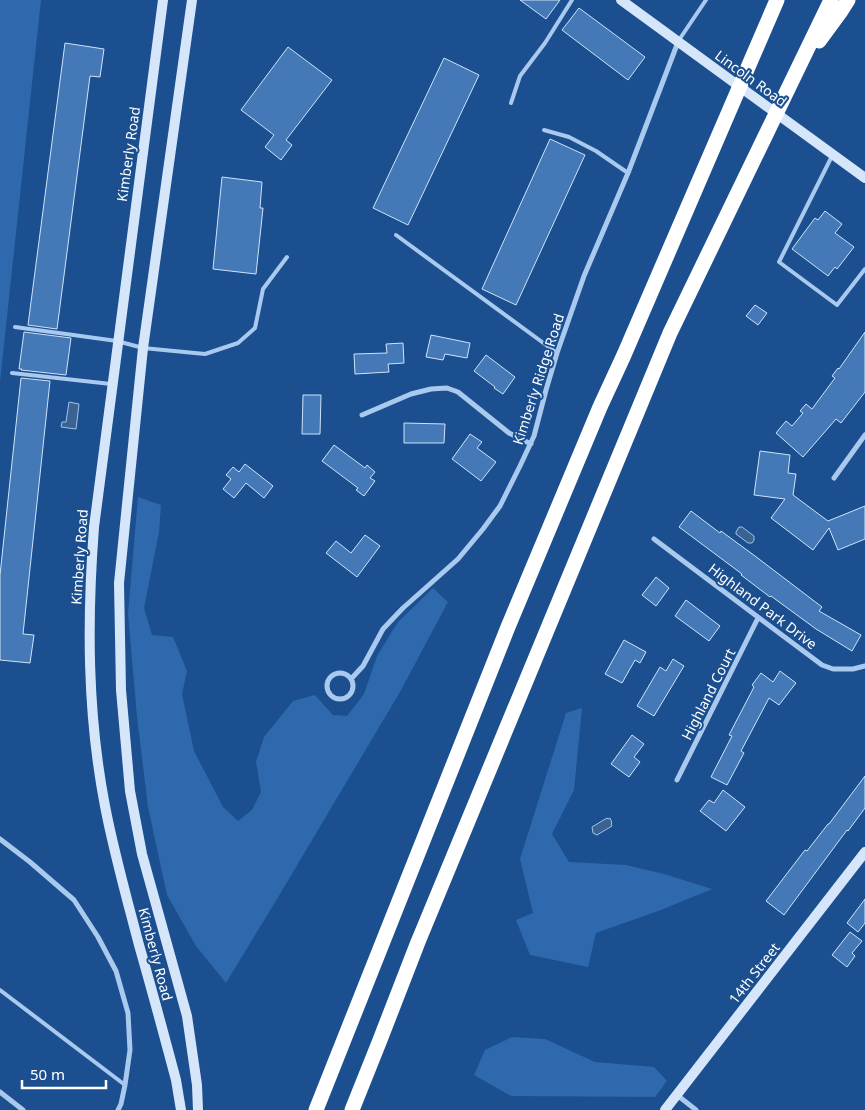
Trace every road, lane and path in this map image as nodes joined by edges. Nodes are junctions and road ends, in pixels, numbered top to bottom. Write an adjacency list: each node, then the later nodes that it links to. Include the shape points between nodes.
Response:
1 (163, 0): 22 (main road, Kimberly Road)
2 (192, 0): 23 (main road, Kimberly Road)
3 (572, 0): 12 (lane, via 520,76)
4 (621, 0): 10 (main road, Lincoln Road)
5 (706, 0): 10 (lane)
6 (777, 0): 15 (highway)
7 (786, 0): 15 (highway)
8 (831, 0): 11 (highway)
9 (848, 0): 11 (highway)
10 (678, 42): 14 (main road, Lincoln Road); 16 (street, Kimberly Ridge Road)
11 (796, 72): 49 (highway, via 670,333 418,942)
12 (511, 103)
13 (544, 130): 16 (lane, via 570,137)
14 (833, 154): 17 (main road, Lincoln Road); 20 (lane, via 779,262 836,305)
15 (707, 161): 39 (highway, via 512,618)
16 (628, 173): 24 (street, Kimberly Ridge Road, via 584,276)
17 (865, 178)
18 (396, 235): 24 (lane)
19 (287, 257): 23 (lane, via 264,289 255,328 238,343 205,354)
20 (865, 269)
21 (15, 328): 22 (lane)
22 (117, 341): 23 (lane); 26 (main road, Kimberly Road)
23 (143, 348): 46 (main road, Kimberly Road, via 119,583 121,690 130,791 142,854 187,1016)
24 (557, 353): 29 (street, Kimberly Ridge Road)
25 (12, 373): 26 (lane)
26 (112, 384): 45 (main road, Kimberly Road, via 90,580 93,713 105,806)
27 (362, 415): 29 (street, via 411,394 447,388 458,392 510,433)
28 (865, 435): 30 (street)
29 (530, 444): 34 (street, Kimberly Ridge Road, via 500,506 483,529 458,559 383,629 363,666)
30 (834, 478)
31 (654, 539): 32 (street, Highland Park Drive)
32 (758, 618): 33 (street, Highland Park Drive, via 833,669); 35 (street, Highland Court)
33 (865, 666)
34 (351, 679): 34 (street, Kimberly Ridge Road, via 353,689 344,699 329,693 328,681 334,675 342,674)
35 (677, 780)
36 (0, 839): 40 (street, via 74,900 116,971 128,1012 130,1050)
37 (865, 852): 42 (main road, 14th Street)
38 (0, 990): 40 (lane)
39 (331, 1075): 47 (highway); 48 (highway)
40 (125, 1085): 44 (street)
41 (0, 1092): 43 (street)
42 (677, 1095): 50 (main road, 14th Street); 51 (street)
43 (24, 1110)
44 (118, 1110)
45 (181, 1110)
46 (198, 1110)
47 (306, 1110)
48 (316, 1110)
49 (352, 1110)
50 (665, 1110)
51 (696, 1110)

